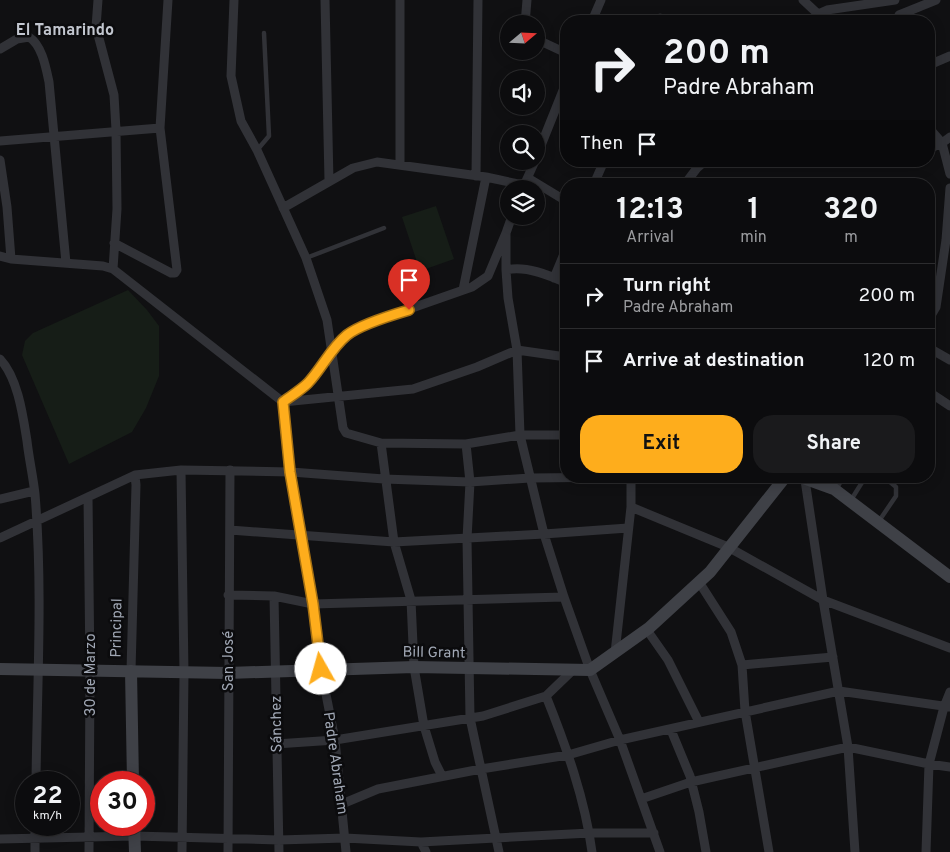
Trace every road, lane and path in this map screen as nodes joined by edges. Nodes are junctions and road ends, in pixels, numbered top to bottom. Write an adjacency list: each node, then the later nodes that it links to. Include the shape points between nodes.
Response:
1 (98, 0): 26 (street, via 96,27 114,95)
2 (168, 0): 25 (street)
3 (234, 0): 34 (street, via 231,76 241,121)
4 (325, 0): 43 (street)
5 (400, 0): 36 (street)
6 (478, 0): 39 (street)
7 (527, 0): 12 (street)
8 (601, 0): 13 (street)
9 (803, 0): 14 (street)
10 (895, 0): 15 (street, via 827,10); 16 (street)
11 (936, 0): 17 (street)
12 (526, 15)
13 (595, 15)
14 (814, 15)
15 (820, 15)
16 (898, 15)
17 (905, 15)
18 (264, 33): 34 (lane, via 269,136)
19 (545, 43): 21 (street)
20 (0, 49): 28 (street, via 17,39 34,40 47,73)
21 (560, 50)
22 (950, 56): 23 (street)
23 (935, 62)
24 (560, 98): 29 (street)
25 (160, 128): 26 (street); 52 (street, via 177,270 171,273)
26 (116, 130): 28 (street); 52 (street)
27 (935, 135): 32 (street)
28 (53, 136): 31 (street); 56 (street)
29 (545, 137)
30 (950, 137): 32 (street)
31 (0, 141)
32 (942, 143): 33 (street); 38 (street)
33 (935, 146)
34 (257, 150): 47 (street)
35 (0, 160): 55 (street)
36 (400, 165): 39 (street); 43 (street, via 377,162 353,168)
37 (698, 167): 41 (street)
38 (950, 174)
39 (476, 176): 40 (street)
40 (486, 177): 42 (street); 62 (street)
41 (690, 178)
42 (502, 180)
43 (329, 181): 47 (street)
44 (950, 188): 51 (street)
45 (545, 192): 46 (street)
46 (560, 199)
47 (283, 208): 54 (street)
48 (509, 225): 50 (street)
49 (384, 228): 54 (lane)
50 (506, 233): 59 (street); 62 (street, via 488,276)
51 (948, 239): 63 (street)
52 (114, 243): 58 (street)
53 (0, 256): 55 (street)
54 (306, 258): 65 (street, via 327,320)
55 (11, 259): 56 (street)
56 (66, 263): 58 (street)
57 (560, 264): 60 (street)
58 (113, 269): 72 (street)
59 (506, 270): 60 (street, via 516,267); 64 (street)
60 (554, 278): 61 (street)
61 (560, 280)
62 (463, 290): 65 (street, via 349,333)
63 (935, 309)
64 (517, 350): 67 (street); 71 (street, via 413,389); 74 (street)
65 (332, 351): 71 (street); 72 (street, via 307,384)
66 (935, 351): 69 (street)
67 (560, 356)
68 (1, 360): 94 (street, via 13,382 22,412)
69 (950, 360)
70 (935, 396): 73 (street)
71 (339, 397): 72 (street); 76 (street, via 346,433)
72 (283, 402): 80 (street, Padre Abraham)
73 (950, 406)
74 (520, 435): 75 (street); 77 (street); 82 (street)
75 (560, 435)
76 (381, 443): 77 (street); 84 (street)
77 (466, 444): 85 (street)
78 (181, 470): 79 (street); 81 (street); 133 (street)
79 (230, 470): 80 (street); 102 (street, San José)
80 (290, 472): 84 (street); 104 (street, Padre Abraham)
81 (135, 475): 95 (street); 131 (street, Principal)
82 (530, 478): 83 (street); 85 (street); 103 (street)
83 (560, 478)
84 (384, 479): 85 (street); 107 (street)
85 (470, 482): 106 (street)
86 (631, 483): 98 (street)
87 (780, 483): 108 (street)
88 (803, 483): 116 (street)
89 (817, 483): 93 (street)
90 (837, 483): 93 (street)
91 (862, 483): 97 (lane)
92 (891, 483): 100 (lane, via 896,487 896,496)
93 (834, 489): 97 (street)
94 (34, 491): 96 (street); 99 (street)
95 (88, 497): 99 (street); 130 (street, 30 de Marzo)
96 (0, 498)
97 (850, 502): 100 (street)
98 (632, 507): 101 (street); 108 (street)
99 (37, 522): 105 (street); 128 (street)
100 (878, 522): 109 (street)
101 (628, 528): 103 (street); 120 (street)
102 (230, 530): 104 (street); 111 (street, San José)
103 (544, 534): 106 (street); 113 (street)
104 (302, 537): 107 (street); 117 (street, Padre Abraham)
105 (0, 538)
106 (467, 539): 107 (street); 115 (street)
107 (394, 542): 114 (street)
108 (728, 548): 110 (street); 116 (street)
109 (950, 577)
110 (699, 582): 118 (street); 122 (street, via 731,632)
111 (228, 595): 112 (street); 134 (street, San José)
112 (274, 596): 117 (street); 132 (street, Sánchez)
113 (564, 597): 115 (street); 129 (street)
114 (411, 600): 115 (street); 117 (street); 123 (street)
115 (468, 600): 124 (street)
116 (823, 600): 119 (street); 121 (street)
117 (313, 604): 126 (street, Padre Abraham)
118 (647, 630): 120 (street); 141 (street, via 668,660)
119 (950, 648)
120 (614, 652): 129 (street)
121 (833, 658): 122 (street); 135 (street)
122 (742, 665): 139 (street)
123 (414, 667): 124 (street, Bill Grant); 126 (street, Bill Grant); 142 (street)
124 (468, 668): 127 (street, Bill Grant); 140 (street)
125 (0, 669): 128 (street, Bill Grant)
126 (321, 669): 132 (street, Bill Grant); 144 (street, Padre Abraham)
127 (574, 669): 129 (street, Bill Grant); 137 (street)
128 (39, 670): 130 (street, Bill Grant); 153 (street)
129 (590, 670): 145 (street)
130 (90, 671): 131 (street, Bill Grant); 164 (street, 30 de Marzo)
131 (131, 671): 133 (street, Bill Grant); 154 (street, Principal)
132 (275, 671): 134 (street, Bill Grant); 146 (street, Sánchez)
133 (184, 673): 134 (street, Bill Grant); 166 (street)
134 (228, 673): 167 (street, San José)
135 (838, 690): 138 (street); 139 (street); 147 (street)
136 (950, 692): 138 (street)
137 (546, 696): 140 (street); 148 (street)
138 (947, 707): 149 (street)
139 (745, 711): 141 (street); 151 (street)
140 (470, 718): 142 (street); 152 (street)
141 (699, 722): 143 (street)
142 (424, 726): 144 (street); 155 (street)
143 (671, 730): 145 (street); 156 (street)
144 (335, 740): 146 (street); 158 (street, Padre Abraham)
145 (620, 740): 148 (street); 157 (street)
146 (276, 744): 171 (street, Sánchez)
147 (848, 747): 149 (street); 151 (street); 186 (street)
148 (568, 755): 152 (street); 159 (street)
149 (930, 764): 150 (street); 187 (street)
150 (950, 767)
151 (755, 768): 156 (street); 185 (street)
152 (481, 769): 155 (street); 170 (street)
153 (36, 771)
154 (133, 771)
155 (442, 776): 158 (street, via 378,788)
156 (691, 782): 157 (street); 184 (street)
157 (642, 799): 160 (street)
158 (342, 804): 168 (street, Padre Abraham)
159 (590, 833): 160 (street); 170 (street); 182 (street)
160 (654, 833): 183 (street)
161 (155, 834): 166 (street)
162 (95, 836): 164 (street)
163 (134, 836): 175 (street)
164 (89, 837): 165 (street); 174 (street, 30 de Marzo)
165 (34, 838): 169 (street); 173 (street)
166 (181, 838): 167 (street); 176 (street)
167 (227, 838): 171 (street); 177 (street, San José)
168 (345, 838): 171 (street); 172 (street); 179 (street, Padre Abraham)
169 (0, 839)
170 (496, 839): 172 (street); 181 (street)
171 (279, 840): 178 (street, Sánchez)
172 (421, 842): 180 (street)
173 (35, 852)
174 (90, 852)
175 (135, 852)
176 (182, 852)
177 (228, 852)
178 (279, 852)
179 (346, 852)
180 (426, 852)
181 (499, 852)
182 (592, 852)
183 (660, 852)
184 (706, 852)
185 (769, 852)
186 (855, 852)
187 (926, 852)

